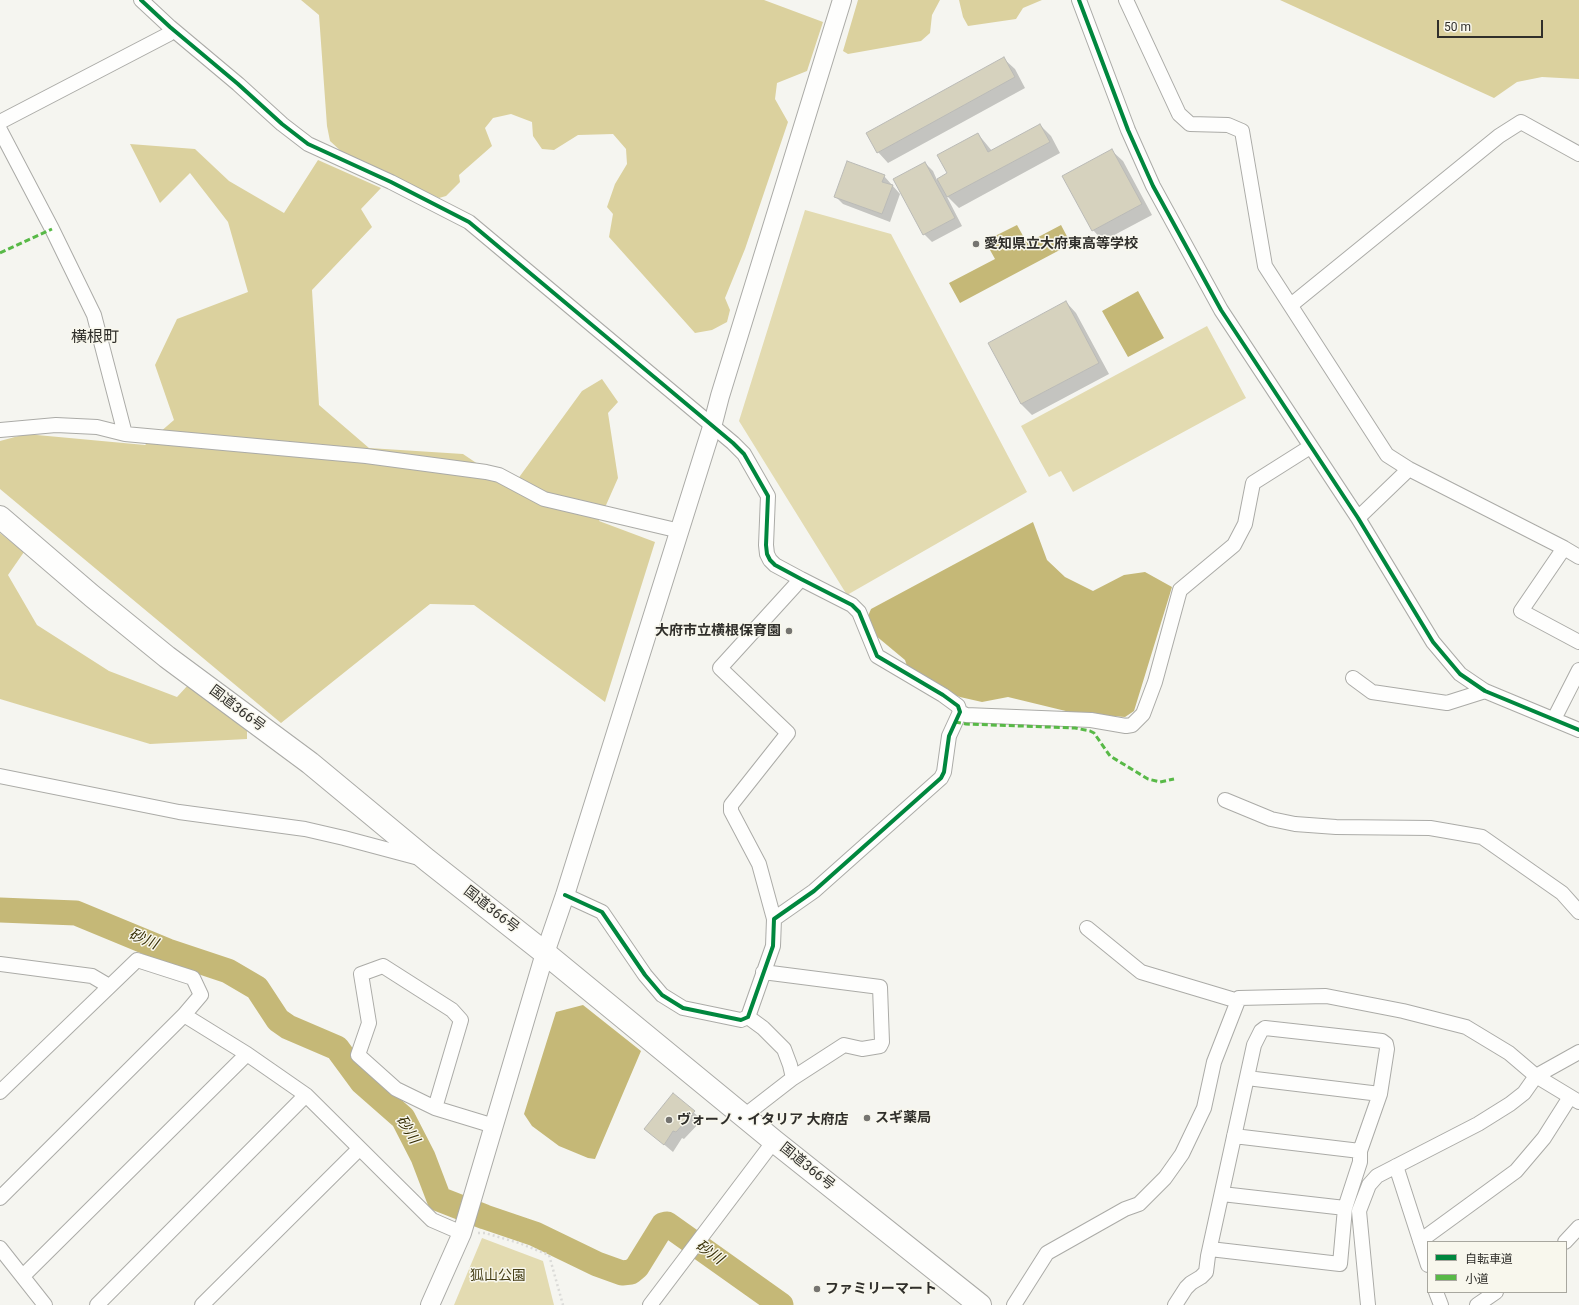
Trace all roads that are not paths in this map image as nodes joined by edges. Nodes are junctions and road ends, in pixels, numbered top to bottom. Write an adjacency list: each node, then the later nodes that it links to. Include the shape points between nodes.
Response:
1 (141, 0): 5 (street)
2 (842, 0): 10 (street)
3 (1079, 0): 13 (street, via 1128,130 1153,186 1221,310)
4 (1126, 0): 9 (street, via 1179,114 1190,124 1228,125 1242,131 1265,266)
5 (170, 27): 6 (street, via 169,34); 10 (street, via 308,144 391,182 468,222)
6 (0, 122)
7 (0, 130): 12 (street, via 94,315)
8 (1579, 154): 9 (street, via 1521,122 1499,136)
9 (1291, 305): 14 (street, via 1387,455)
10 (712, 427): 17 (street); 20 (street, via 744,454 768,496 766,545 770,560)
11 (0, 430): 12 (street, via 56,425 97,427)
12 (125, 434): 17 (street, via 366,456 486,472 499,475 544,500)
13 (1310, 447): 16 (street); 25 (street, via 1253,483 1245,524 1234,545 1180,590 1148,701 1143,714 1132,725 1091,720 966,715)
14 (1409, 469): 16 (street); 18 (street)
15 (0, 517): 30 (highway, 国道366号, via 167,657 310,763)
16 (1358, 518): 24 (street, via 1433,642 1460,674)
17 (680, 530): 31 (street)
18 (1564, 548): 19 (street); 21 (street, via 1521,611)
19 (1579, 557)
20 (800, 579): 25 (street, via 852,605 859,612 877,656 943,695 958,706); 33 (street, via 720,668 788,733 731,805 731,811 759,864)
21 (1579, 642)
22 (1579, 670): 26 (street)
23 (1353, 678): 24 (street, via 1372,692 1447,703)
24 (1485, 691): 26 (street)
25 (960, 712): 33 (street, via 949,736 941,778 814,891)
26 (1554, 719): 27 (street)
27 (1579, 730)
28 (0, 776): 30 (street, via 179,812 305,829)
29 (1225, 800): 32 (street, via 1271,819 1295,824 1430,828 1482,837 1562,893)
30 (427, 860): 35 (highway, 国道366号)
31 (565, 895): 35 (street); 41 (street, via 602,912 662,995 683,1008 741,1020)
32 (1579, 912)
33 (774, 919): 37 (street, via 773,946)
34 (1087, 928): 39 (street, via 1140,972)
35 (545, 952): 52 (highway, 国道366号); 53 (street)
36 (0, 964): 38 (street, via 92,976)
37 (763, 972): 41 (street); 45 (street, via 880,987 880,1046 862,1049 844,1045)
38 (109, 986): 40 (street, via 136,960 193,978 201,995); 47 (street)
39 (1238, 1001): 44 (street, via 1239,998 1326,996 1403,1010 1466,1027 1509,1053); 78 (street, via 1214,1062 1204,1108 1182,1154 1165,1178 1139,1204 1125,1209 1047,1253)
40 (184, 1015): 43 (street); 60 (street)
41 (748, 1017): 45 (street, via 784,1049)
42 (1579, 1052): 44 (street)
43 (247, 1054): 49 (street); 69 (street)
44 (1536, 1076): 50 (street); 58 (street, via 1524,1092 1510,1104 1478,1124)
45 (793, 1078): 52 (street)
46 (1247, 1078): 48 (street); 48 (street, via 1258,1034 1265,1028 1374,1040 1382,1041 1387,1049); 54 (street)
47 (0, 1091)
48 (1380, 1094): 57 (street)
49 (306, 1095): 56 (street); 73 (street)
50 (1575, 1100): 64 (street, via 1516,1171)
51 (435, 1108): 51 (street, via 396,1089 358,1055 369,1023 361,974 383,966 452,1010 461,1020); 53 (street)
52 (744, 1116): 55 (highway, 国道366号)
53 (494, 1126): 63 (street)
54 (1234, 1136): 57 (street); 59 (street)
55 (774, 1140): 76 (street); 77 (highway, 国道366号)
56 (359, 1149): 63 (street, via 432,1220); 74 (street)
57 (1360, 1151): 61 (street, via 1360,1162)
58 (1396, 1166): 64 (street); 80 (street, via 1377,1176 1369,1185 1359,1212)
59 (1222, 1194): 61 (street); 67 (street)
60 (0, 1198)
61 (1345, 1208): 67 (street, via 1340,1264)
62 (1579, 1227): 65 (street)
63 (463, 1228): 75 (street)
64 (1420, 1240): 68 (street)
65 (1566, 1241)
66 (0, 1248): 69 (street)
67 (1210, 1249): 79 (street, via 1206,1272 1186,1288)
68 (1427, 1262)
69 (24, 1276): 72 (street)
70 (1436, 1293): 81 (street)
71 (1495, 1293): 82 (street)
72 (45, 1305)
73 (97, 1305)
74 (202, 1305)
75 (430, 1305)
76 (650, 1305)
77 (980, 1305)
78 (1014, 1305)
79 (1175, 1305)
80 (1368, 1305)
81 (1441, 1305)
82 (1477, 1305)

